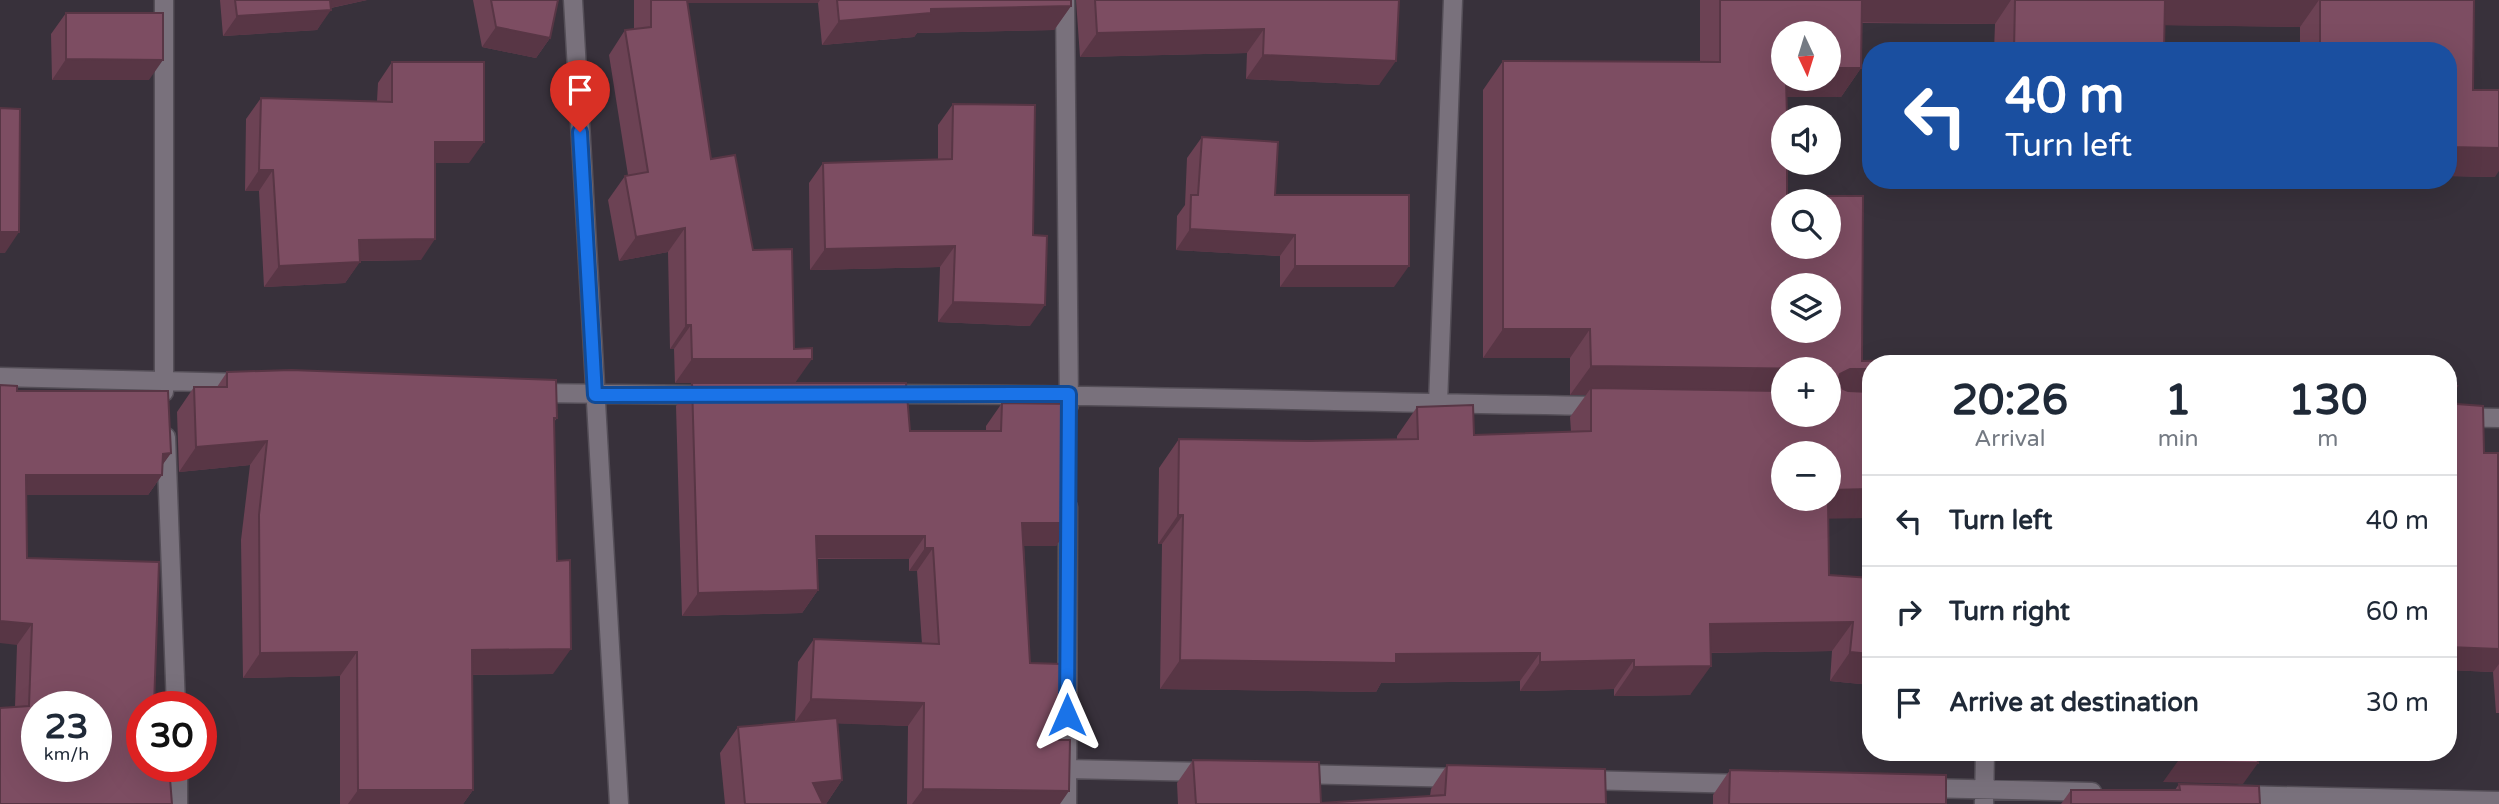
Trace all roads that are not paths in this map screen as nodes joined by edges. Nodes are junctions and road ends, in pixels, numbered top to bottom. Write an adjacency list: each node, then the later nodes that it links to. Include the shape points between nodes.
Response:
1 (164, 0): 6 (street)
2 (573, 0): 11 (street)
3 (1065, 0): 10 (street)
4 (1453, 0): 13 (street)
5 (0, 377): 6 (street)
6 (164, 380): 7 (street); 19 (street)
7 (261, 383)
8 (512, 392): 11 (street)
9 (860, 394): 10 (street)
10 (1069, 394): 13 (street); 17 (street)
11 (595, 395): 12 (street); 34 (street)
12 (720, 395)
13 (1438, 404): 14 (street)
14 (1618, 407)
15 (2457, 417): 16 (street)
16 (2499, 418)
17 (1069, 422)
18 (1068, 491): 21 (street)
19 (175, 691)
20 (1984, 761): 31 (street)
21 (1066, 769): 22 (street); 35 (street)
22 (1219, 772)
23 (1275, 774): 24 (street)
24 (1484, 778)
25 (1567, 780): 27 (street)
26 (178, 782): 33 (street)
27 (1762, 784)
28 (1901, 787): 31 (street)
29 (2110, 792): 31 (street)
30 (2221, 795): 32 (street)
31 (1984, 797)
32 (2499, 801)
33 (178, 804)
34 (619, 804)
35 (1067, 804)

